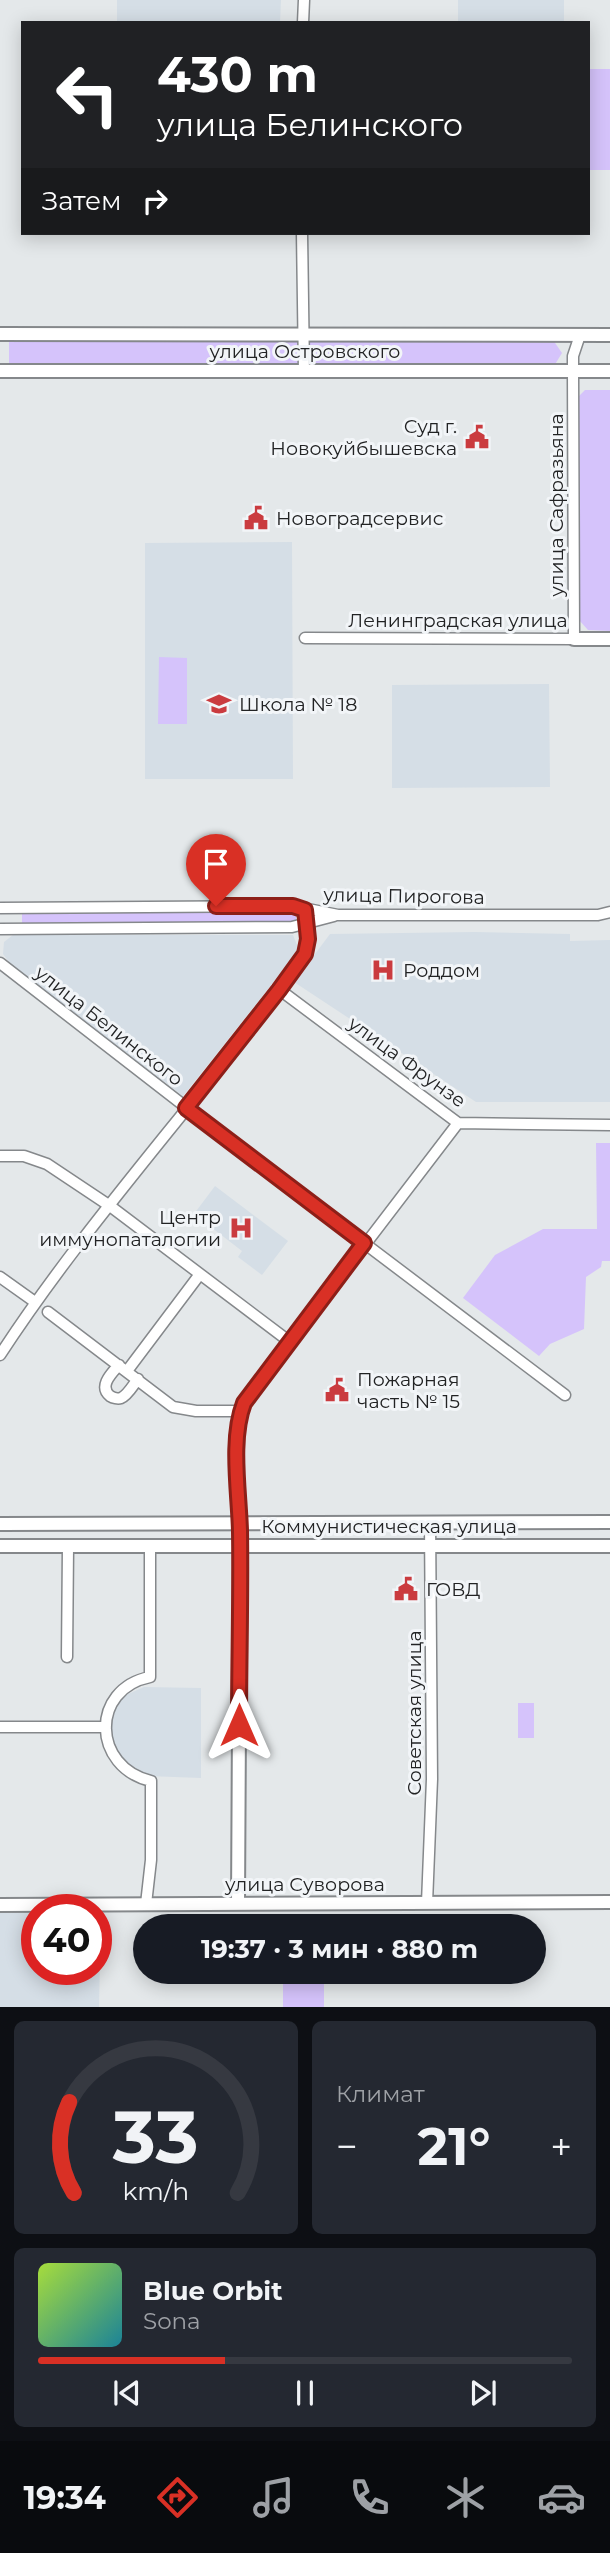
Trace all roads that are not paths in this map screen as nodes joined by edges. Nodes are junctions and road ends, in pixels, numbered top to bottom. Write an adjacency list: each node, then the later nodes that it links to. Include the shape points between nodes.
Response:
1 (304, 0): 2 (street)
2 (303, 21)
3 (302, 235): 5 (street)
4 (0, 334): 5 (main road, улица Островского)
5 (303, 334): 6 (main road, улица Островского); 9 (street)
6 (580, 335): 7 (main road, улица Островского); 10 (street, улица Сафразьяна)
7 (610, 335)
8 (0, 371): 9 (main road, улица Островского)
9 (304, 371): 10 (main road, улица Островского)
10 (573, 371): 11 (main road, улица Островского); 13 (street, улица Сафразьяна)
11 (610, 371)
12 (305, 638): 13 (street, Ленинградская улица)
13 (574, 639): 14 (main road, Ленинградская улица)
14 (610, 639)
15 (0, 908): 16 (street, улица Пирогова, via 293,906)
16 (305, 910): 18 (street, улица Пирогова); 21 (street)
17 (610, 912): 19 (street, улица Пирогова)
18 (338, 915): 19 (street, улица Пирогова); 21 (street)
19 (598, 915): 20 (street, улица Пирогова)
20 (610, 920)
21 (307, 924): 22 (street); 24 (street, via 305,954)
22 (0, 929)
23 (0, 963): 25 (street, улица Белинского)
24 (279, 990): 25 (street); 26 (street, улица Фрунзе)
25 (186, 1108): 29 (street); 30 (street, улица Белинского)
26 (458, 1123): 27 (street, улица Фрунзе); 30 (street)
27 (610, 1125)
28 (0, 1156): 29 (street, via 35,1158)
29 (110, 1206): 31 (street); 33 (street)
30 (364, 1243): 35 (street); 39 (street, улица Белинского)
31 (200, 1274): 35 (street); 37 (street)
32 (0, 1277): 33 (street)
33 (34, 1302): 36 (street)
34 (48, 1312): 37 (street)
35 (290, 1342): 40 (street)
36 (0, 1355)
37 (123, 1368): 38 (street); 38 (street, via 105,1385 110,1396 125,1396)
38 (138, 1380): 40 (street, via 173,1406)
39 (565, 1395)
40 (240, 1411): 41 (street)
41 (239, 1522): 42 (main road, Коммунистическая улица); 45 (main road, Коммунистическая улица); 48 (main road)
42 (430, 1522): 43 (main road, Коммунистическая улица); 52 (street, Советская улица)
43 (565, 1522): 44 (main road, Коммунистическая улица); 46 (main road, via 600,1527)
44 (610, 1522)
45 (0, 1524)
46 (610, 1535)
47 (150, 1545): 48 (main road, Коммунистическая улица); 51 (main road, Коммунистическая улица); 55 (street, via 150,1677 126,1686 113,1700)
48 (240, 1545): 52 (main road, Коммунистическая улица); 57 (main road)
49 (0, 1546): 51 (main road, Коммунистическая улица)
50 (610, 1546): 52 (main road, Коммунистическая улица)
51 (68, 1547): 53 (street)
52 (429, 1547): 58 (street, Советская улица, via 432,1779)
53 (67, 1657)
54 (0, 1727): 55 (street)
55 (106, 1727): 59 (street, via 112,1754 123,1769 151,1781)
56 (610, 1902): 58 (main road, улица Суворова)
57 (238, 1903): 58 (main road, улица Суворова); 59 (main road, улица Суворова)
58 (427, 1903)
59 (146, 1904): 60 (main road, улица Суворова)
60 (0, 1905)

